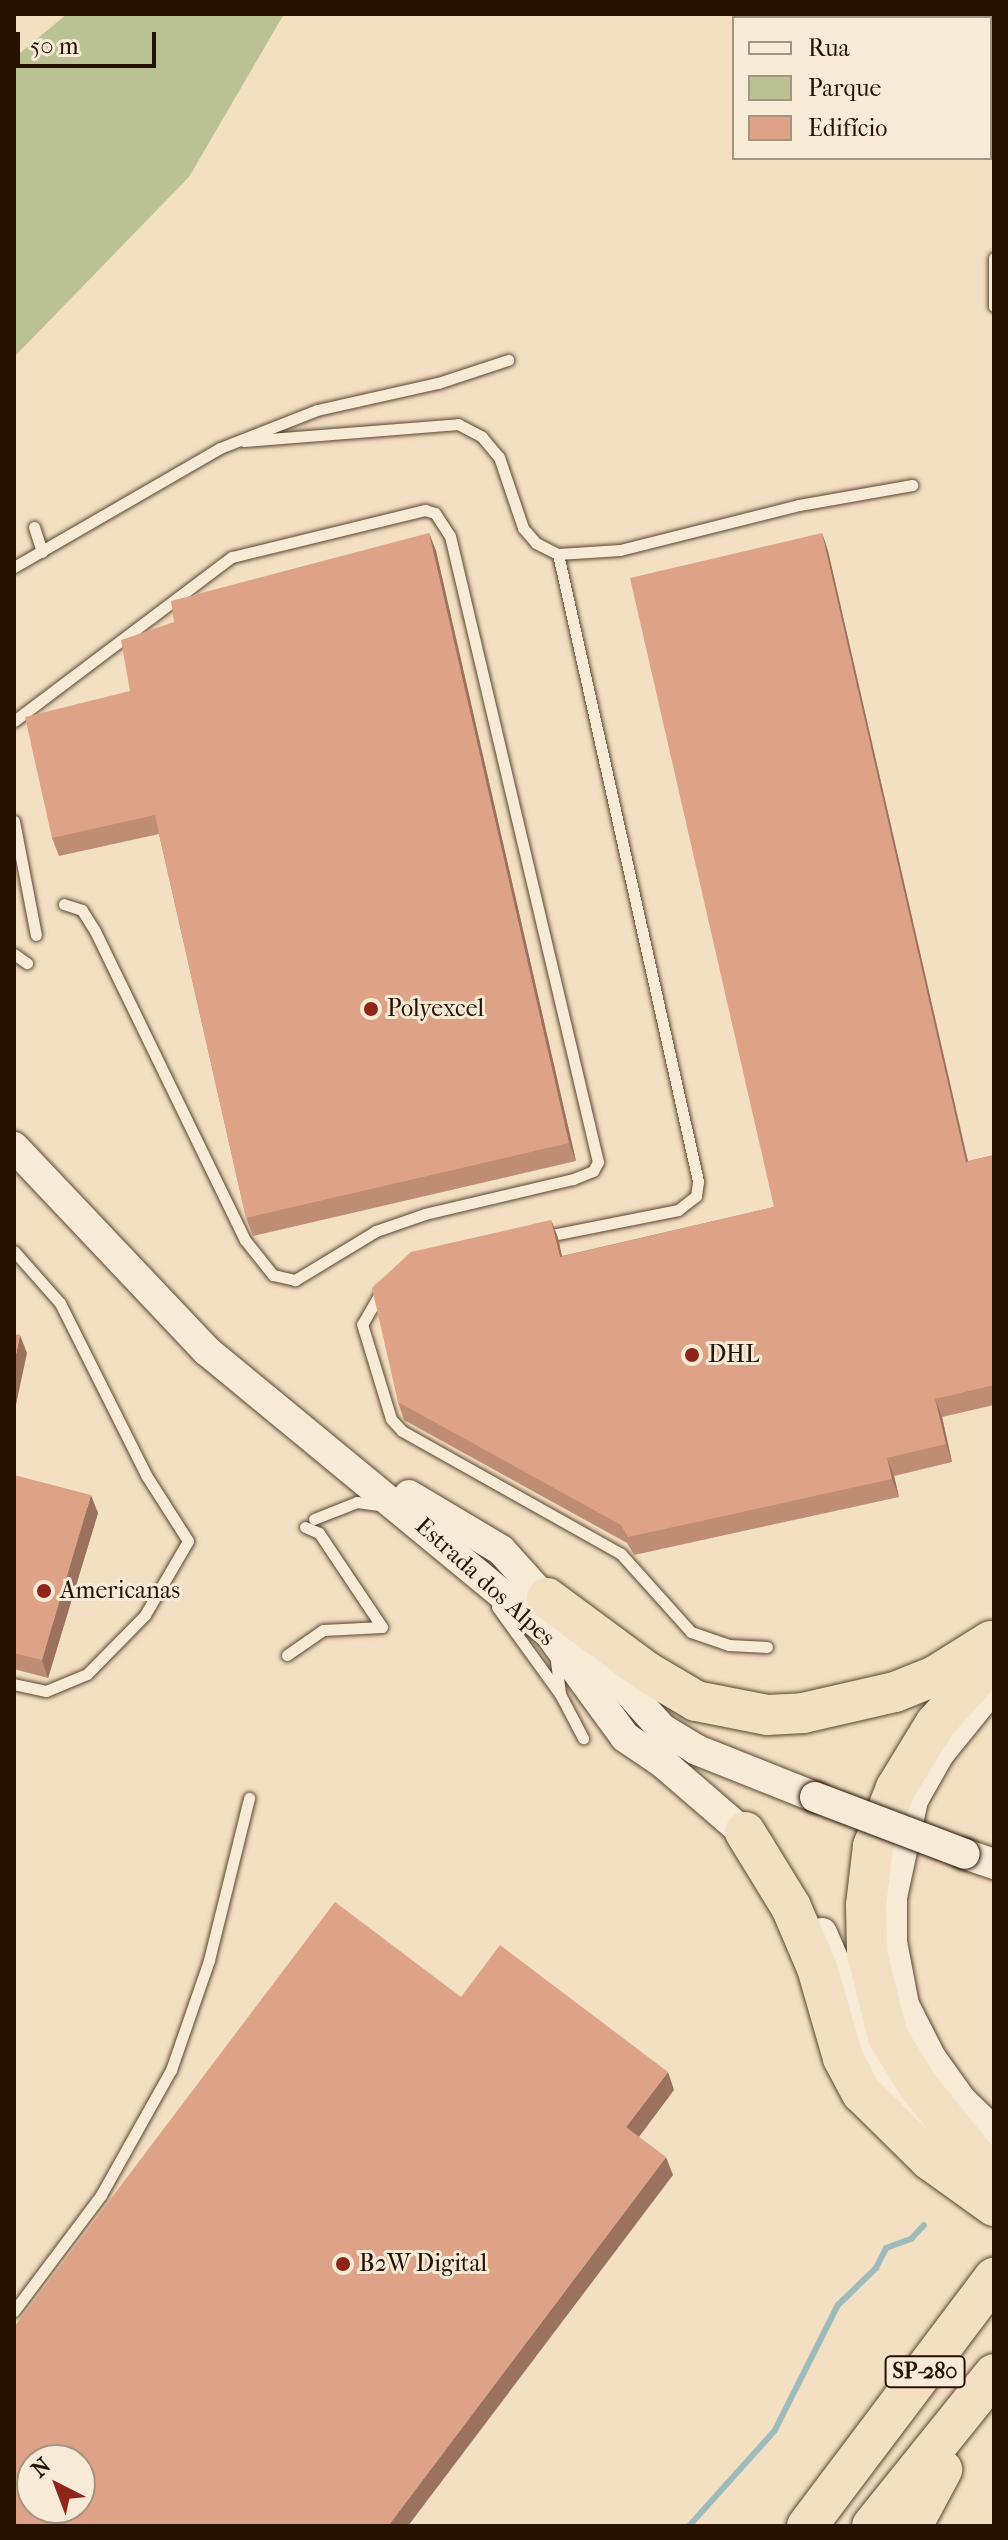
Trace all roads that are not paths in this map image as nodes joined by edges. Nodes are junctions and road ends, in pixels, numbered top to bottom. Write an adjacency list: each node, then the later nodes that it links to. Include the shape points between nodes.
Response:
1 (994, 258): 2 (lane)
2 (994, 306)
3 (508, 360): 4 (lane, via 438,383 317,410)
4 (244, 441): 7 (lane, via 197,459); 8 (lane, via 458,424 482,437 499,457 523,528 536,543)
5 (912, 485): 8 (lane, via 799,505 620,550)
6 (34, 527): 7 (lane)
7 (42, 552): 9 (lane)
8 (558, 554): 19 (lane, via 698,1181 696,1196 678,1210)
9 (14, 567)
10 (14, 721): 14 (lane, via 232,557 425,510 435,513 450,536 598,1162 593,1171 573,1179 376,1231 295,1280 273,1275 245,1240 95,931 82,910)
11 (14, 821): 12 (lane)
12 (29, 899): 13 (lane); 15 (lane)
13 (14, 901)
14 (64, 904)
15 (36, 935)
16 (14, 954): 17 (lane)
17 (27, 963)
18 (14, 1147): 22 (main road, via 207,1351 329,1446 501,1550)
19 (521, 1241)
20 (14, 1251): 27 (lane, via 60,1303 146,1475 188,1541 145,1615 87,1674 46,1691)
21 (396, 1274): 24 (lane, via 362,1324 391,1419 402,1431 621,1554 691,1632 729,1645)
22 (548, 1616): 23 (highway, via 696,1701 767,1715 830,1708 895,1692 935,1676); 29 (lane); 32 (main road, Estrada dos Alpes, via 625,1737); 33 (main road, bridge, via 661,1728 697,1750)
23 (994, 1638)
24 (767, 1647)
25 (287, 1655): 29 (lane, via 323,1630 382,1627 310,1523 357,1502 374,1503 401,1518 475,1582)
26 (994, 1658): 34 (highway, via 935,1724 896,1788 873,1846 866,1905 867,1953 888,2037 919,2087)
27 (14, 1684)
28 (994, 1686): 34 (main road, via 939,1754 913,1800 892,1897 892,1942 904,2005 931,2058 961,2100)
29 (560, 1694): 30 (lane)
30 (583, 1738)
31 (249, 1798): 36 (lane, via 209,1960 171,2070 101,2195)
32 (745, 1832): 34 (highway, via 791,1907 817,1968 843,2058 862,2093 930,2160)
33 (994, 1864)
34 (992, 2171)
35 (994, 2278): 38 (highway, SP-280)
36 (14, 2311)
37 (994, 2375): 39 (highway, SP-280); 40 (highway)
38 (807, 2526)
39 (872, 2526)
40 (912, 2526)

